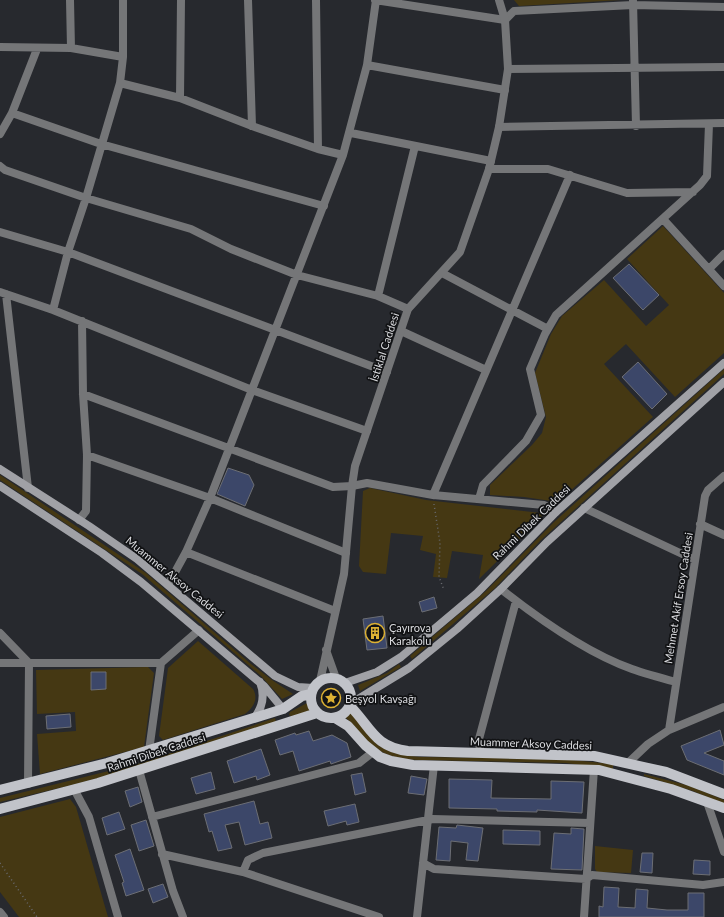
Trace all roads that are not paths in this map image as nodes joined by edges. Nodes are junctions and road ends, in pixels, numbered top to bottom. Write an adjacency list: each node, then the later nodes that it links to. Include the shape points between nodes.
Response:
1 (70, 0): 14 (street)
2 (123, 0): 16 (street)
3 (181, 0): 23 (street)
4 (248, 0): 27 (street)
5 (316, 0): 34 (street)
6 (376, 0): 11 (street); 17 (street)
7 (428, 0): 11 (street)
8 (499, 0): 12 (street, İstiklal Caddesi)
9 (633, 3): 10 (street); 12 (street, via 514,11); 19 (street)
10 (724, 7)
11 (438, 11): 12 (street)
12 (505, 20): 20 (street, İstiklal Caddesi)
13 (0, 47): 15 (street)
14 (71, 48): 15 (street); 16 (street)
15 (37, 49): 24 (street)
16 (123, 57): 21 (street)
17 (367, 65): 22 (street); 30 (street)
18 (724, 67): 19 (street)
19 (635, 68): 20 (street); 28 (street)
20 (508, 69): 22 (street, İstiklal Caddesi)
21 (120, 83): 23 (street); 32 (street)
22 (505, 90): 29 (street, İstiklal Caddesi)
23 (180, 98): 27 (street)
24 (12, 113): 31 (street); 32 (street)
25 (724, 123): 26 (street)
26 (708, 124): 28 (street); 39 (street, via 707,176)
27 (252, 126): 34 (street)
28 (636, 126): 29 (street)
29 (499, 128): 36 (street, İstiklal Caddesi)
30 (351, 133): 33 (street); 35 (street)
31 (0, 134)
32 (101, 144): 40 (street); 41 (street)
33 (415, 146): 36 (street); 51 (street)
34 (318, 149): 35 (street)
35 (344, 155): 41 (street)
36 (490, 165): 38 (street, via 548,169); 47 (street, İstiklal Caddesi, via 460,252)
37 (0, 166): 40 (street, via 5,170)
38 (570, 175): 39 (street, via 627,193); 54 (street)
39 (693, 192): 42 (street)
40 (86, 198): 44 (street); 48 (street, via 191,229 231,249)
41 (324, 206): 48 (street)
42 (663, 219): 46 (street); 57 (street, via 556,315)
43 (0, 232): 44 (street)
44 (68, 252): 53 (street); 56 (street)
45 (724, 254): 46 (street)
46 (709, 269): 49 (street)
47 (442, 273): 52 (street, İstiklal Caddesi); 54 (street)
48 (297, 275): 51 (street); 56 (street)
49 (724, 286)
50 (3, 293): 53 (street); 72 (street)
51 (378, 296): 52 (street)
52 (408, 309): 58 (street, İstiklal Caddesi)
53 (52, 310): 55 (street)
54 (512, 310): 57 (street); 60 (street)
55 (82, 321): 63 (street); 64 (street)
56 (276, 329): 61 (street); 63 (street)
57 (548, 330): 75 (street, via 530,369 541,415 526,442 483,485)
58 (402, 331): 60 (street); 61 (street, İstiklal Caddesi)
59 (724, 363): 77 (main road, Rahmi Dibek Caddesi)
60 (486, 370): 73 (street)
61 (388, 372): 65 (street, İstiklal Caddesi)
62 (724, 382): 76 (main road)
63 (252, 390): 65 (street); 66 (street)
64 (83, 394): 66 (street); 67 (street)
65 (367, 431): 71 (street, İstiklal Caddesi, via 355,466)
66 (230, 447): 71 (street, via 333,487); 74 (street)
67 (87, 455): 74 (street); 78 (street, via 86,511)
68 (0, 469): 72 (main road, Muammer Aksoy Caddesi)
69 (724, 476): 79 (street, Mehmet Akif Ersoy Caddesi, via 705,496)
70 (0, 486): 88 (main road, via 123,568)
71 (352, 486): 73 (street, via 367,483); 82 (street, İstiklal Caddesi)
72 (28, 488): 78 (main road, Muammer Aksoy Caddesi)
73 (433, 495): 75 (street)
74 (210, 498): 81 (street); 82 (street)
75 (479, 499): 77 (street, via 544,505)
76 (584, 508): 83 (street); 85 (main road)
77 (556, 512): 94 (main road, Rahmi Dibek Caddesi, via 476,593 422,639 377,672)
78 (79, 520): 84 (main road, Muammer Aksoy Caddesi, via 116,544)
79 (700, 524): 80 (street); 83 (street, Mehmet Akif Ersoy Caddesi)
80 (724, 535)
81 (186, 552): 84 (street); 87 (street)
82 (346, 553): 87 (street, İstiklal Caddesi)
83 (695, 560): 96 (street, Mehmet Akif Ersoy Caddesi)
84 (168, 585): 97 (main road, Muammer Aksoy Caddesi, via 275,676 298,687)
85 (501, 589): 86 (street); 98 (main road, via 423,657)
86 (516, 601): 96 (street, via 606,658); 108 (street, via 479,739)
87 (335, 612): 90 (street, İstiklal Caddesi)
88 (199, 630): 93 (street); 95 (main road)
89 (0, 633): 92 (street)
90 (326, 649): 94 (street); 97 (street, İstiklal Caddesi)
91 (0, 663): 92 (street)
92 (29, 663): 93 (street); 113 (street)
93 (162, 663): 106 (street)
94 (341, 681): 97 (main road, Rahmi Dibek Caddesi, via 326,678); 98 (main road, via 351,693)
95 (260, 682): 100 (main road); 102 (main road, via 263,689 262,702 260,711)
96 (676, 682): 105 (street, Mehmet Akif Ersoy Caddesi)
97 (315, 688): 100 (main road, Rahmi Dibek Caddesi); 101 (main road, via 312,706)
98 (350, 705): 103 (main road, via 342,716); 108 (main road, Muammer Aksoy Caddesi, via 371,733 391,748 408,751)
99 (724, 707): 105 (street)
100 (283, 709): 102 (main road, Rahmi Dibek Caddesi); 104 (main road)
101 (317, 713): 103 (main road, via 327,718); 104 (main road, Rahmi Dibek Caddesi)
102 (254, 718): 106 (main road, Rahmi Dibek Caddesi)
103 (335, 718): 107 (main road, via 348,726)
104 (292, 720): 112 (main road, Rahmi Dibek Caddesi)
105 (669, 730): 109 (street, via 648,744)
106 (149, 751): 113 (main road, Rahmi Dibek Caddesi)
107 (373, 752): 110 (main road, via 401,764); 120 (street, via 359,763)
108 (480, 753): 109 (main road, Muammer Aksoy Caddesi, via 577,754)
109 (628, 763): 116 (main road, Muammer Aksoy Caddesi, via 666,772)
110 (434, 765): 111 (main road); 121 (street)
111 (594, 769): 117 (main road, via 624,775); 122 (street)
112 (139, 770): 114 (main road, Rahmi Dibek Caddesi); 120 (street)
113 (28, 784): 115 (main road, Rahmi Dibek Caddesi)
114 (74, 789): 119 (main road, Rahmi Dibek Caddesi); 131 (street, via 89,817)
115 (0, 790)
116 (724, 794)
117 (707, 802): 118 (main road); 123 (street)
118 (724, 808)
119 (0, 809)
120 (152, 817): 124 (street)
121 (428, 821): 122 (street); 125 (street); 126 (street, via 263,853 248,860)
122 (590, 823): 127 (street)
123 (724, 852)
124 (162, 854): 126 (street); 132 (street, via 172,891)
125 (423, 863): 127 (street, via 434,869); 134 (street)
126 (243, 872): 133 (street)
127 (586, 880): 128 (street, via 592,876 703,885); 135 (street)
128 (724, 882)
129 (0, 912): 130 (street)
130 (4, 917)
131 (118, 917)
132 (183, 917)
133 (379, 917)
134 (417, 917)
135 (584, 917)

